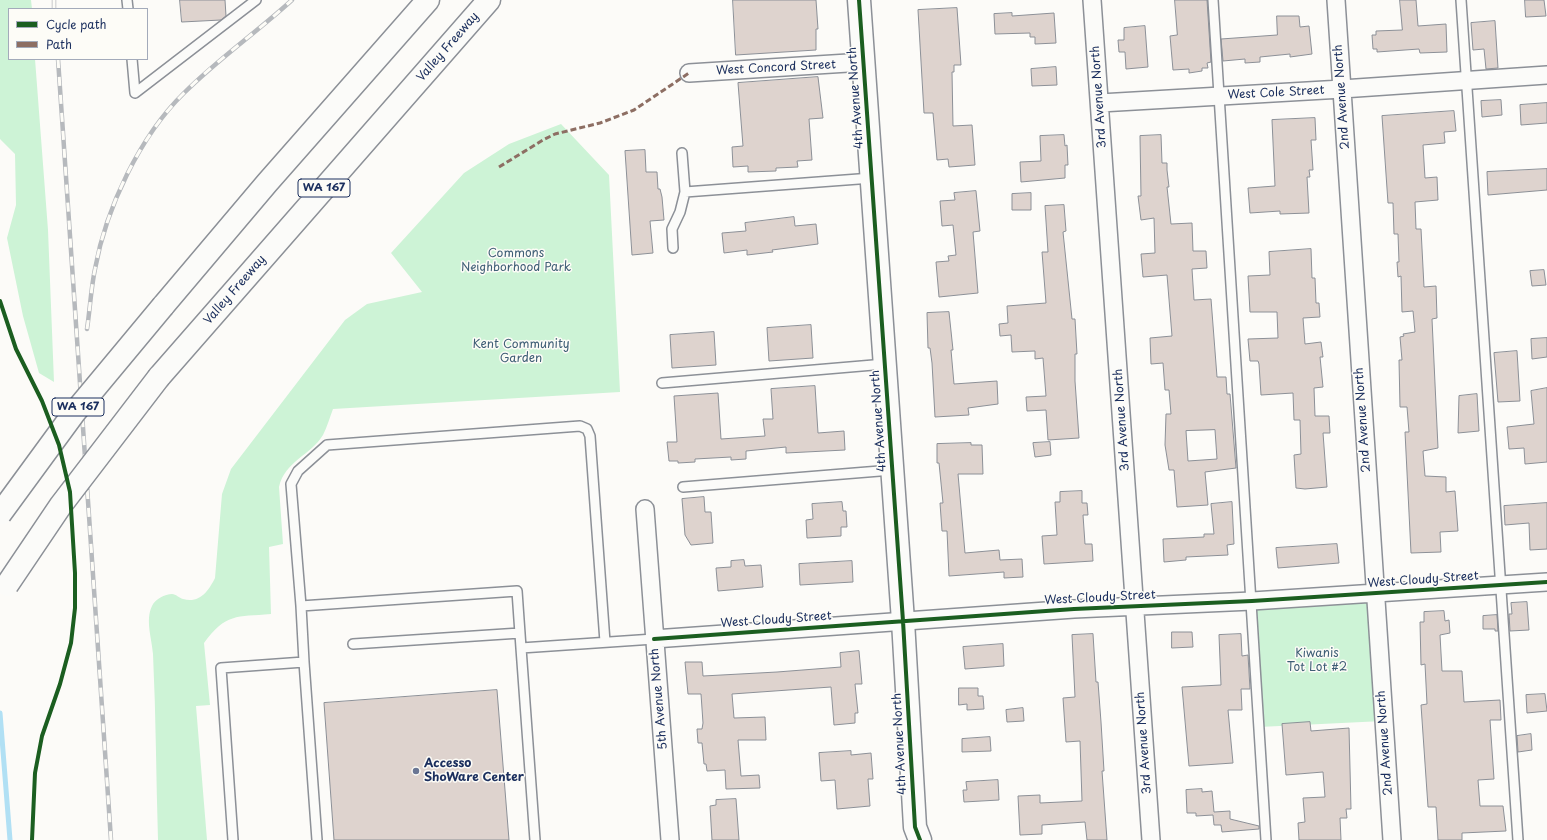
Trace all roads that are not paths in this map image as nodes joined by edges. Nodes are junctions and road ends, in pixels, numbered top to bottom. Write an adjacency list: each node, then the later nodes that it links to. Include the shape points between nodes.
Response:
1 (256, 0): 9 (lane, via 135,93)
2 (428, 0): 26 (main road, WA 167, bridge, via 163,306 74,413)
3 (489, 0): 29 (main road, Valley Freeway / WA 167, bridge, via 159,377 61,504)
4 (859, 0): 10 (main road, 4th Avenue North)
5 (1092, 0): 16 (street, 3rd Avenue North)
6 (1213, 0): 15 (lane)
7 (1336, 0): 14 (street, 2nd Avenue North)
8 (1461, 0): 13 (lane)
9 (132, 60)
10 (864, 62): 11 (street, West Concord Street); 18 (main road, 4th Avenue North)
11 (689, 73)
12 (1547, 75): 13 (street, West Cole Street)
13 (1467, 81): 14 (street, West Cole Street); 28 (lane)
14 (1342, 89): 15 (street, West Cole Street); 30 (street, 2nd Avenue North)
15 (1220, 95): 16 (street, West Cole Street); 31 (lane)
16 (1100, 103): 33 (street, 3rd Avenue North)
17 (682, 153): 19 (lane)
18 (872, 178): 19 (lane); 21 (main road, 4th Avenue North)
19 (685, 192): 20 (lane, via 672,229)
20 (673, 248)
21 (885, 364): 22 (lane); 23 (main road, 4th Avenue North)
22 (662, 383)
23 (892, 470): 24 (lane); 34 (main road, 4th Avenue North)
24 (684, 487)
25 (644, 510): 36 (street, 5th Avenue North)
26 (0, 514)
27 (1547, 582): 28 (street, West Cloudy Street)
28 (1502, 585): 30 (street, West Cloudy Street); 49 (lane)
29 (4, 591)
30 (1375, 593): 31 (street, West Cloudy Street); 48 (street, 2nd Avenue North)
31 (1252, 601): 33 (street, West Cloudy Street); 47 (lane)
32 (301, 606): 35 (lane, via 517,591); 37 (lane, via 291,484 298,470 327,445 580,426 587,429 590,436); 40 (lane)
33 (1135, 606): 34 (street, West Cloudy Street); 46 (street, 3rd Avenue North)
34 (903, 621): 36 (street, West Cloudy Street); 41 (main road, 4th Avenue North)
35 (520, 633): 38 (lane); 39 (lane)
36 (654, 639): 37 (lane); 45 (street, 5th Avenue North)
37 (605, 642): 39 (lane)
38 (353, 644)
39 (521, 648): 44 (lane)
40 (304, 662): 42 (lane, via 221,668); 43 (lane)
41 (915, 836)
42 (232, 840)
43 (317, 840)
44 (535, 840)
45 (670, 840)
46 (1151, 840)
47 (1266, 840)
48 (1392, 840)
49 (1518, 840)

